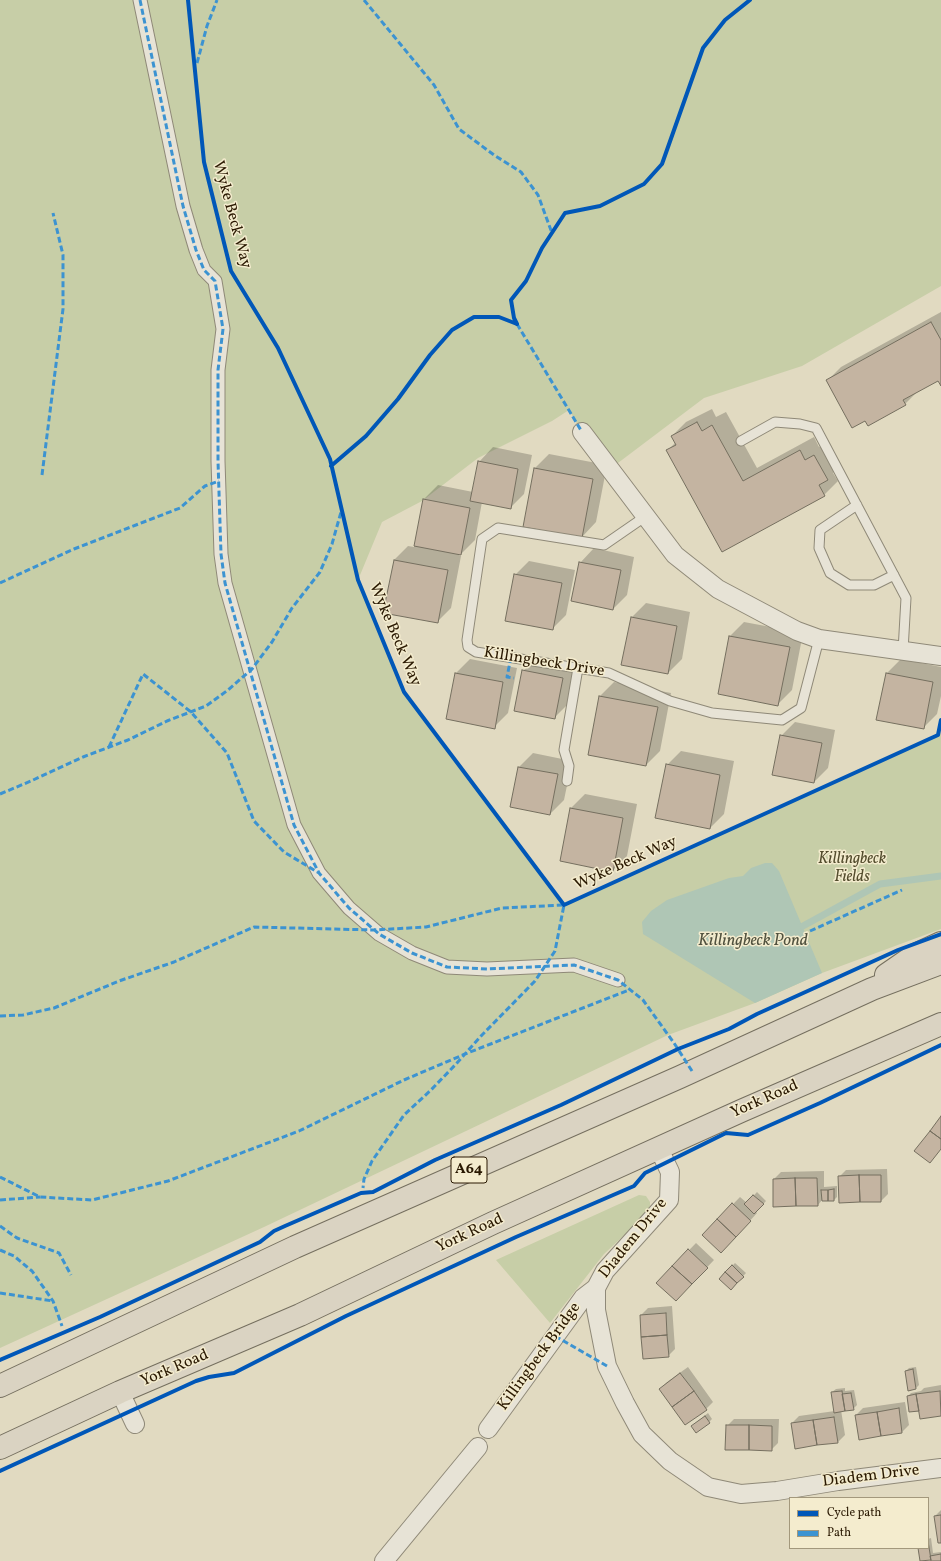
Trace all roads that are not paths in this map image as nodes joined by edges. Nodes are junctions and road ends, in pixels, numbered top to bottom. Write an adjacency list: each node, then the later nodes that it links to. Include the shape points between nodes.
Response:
1 (140, 0): 14 (street, via 183,206 204,270 215,281 223,329 218,370 218,453 221,554 225,583 294,825 319,873 349,908 379,934 412,953 447,967 487,969 574,965)
2 (582, 432): 5 (street)
3 (741, 441): 4 (lane, via 775,422 816,428)
4 (857, 504): 6 (lane); 6 (lane, via 820,530 819,548 830,573 849,585 874,584)
5 (646, 516): 7 (street, via 675,555 718,589); 10 (lane, Killingbeck Drive, via 604,545 498,528 482,539 468,646 476,652)
6 (894, 575): 8 (lane, via 906,598)
7 (819, 640): 8 (street); 10 (lane, Killingbeck Drive, via 801,708 782,720 712,713 670,701 609,673)
8 (903, 652): 9 (street)
9 (941, 656)
10 (578, 668): 11 (lane, via 564,750 569,766)
11 (567, 781)
12 (941, 943): 15 (highway, via 915,955)
13 (941, 963): 15 (highway, A64)
14 (618, 980)
15 (846, 1001): 19 (highway, A64, via 294,1247)
16 (941, 1024): 17 (highway, York Road, via 748,1107)
17 (658, 1149): 18 (street, Diadem Drive, via 670,1172 669,1200 605,1271); 20 (highway, York Road, via 493,1223 300,1315)
18 (596, 1288): 22 (street, Killingbeck Bridge, via 583,1298); 25 (street, Diadem Drive, via 596,1310 607,1366 642,1434 670,1461 708,1487 741,1494 770,1492)
19 (0, 1386)
20 (120, 1392): 21 (street); 24 (highway, York Road)
21 (135, 1424)
22 (488, 1429)
23 (478, 1447): 26 (street)
24 (0, 1448)
25 (941, 1468)
26 (384, 1561)

